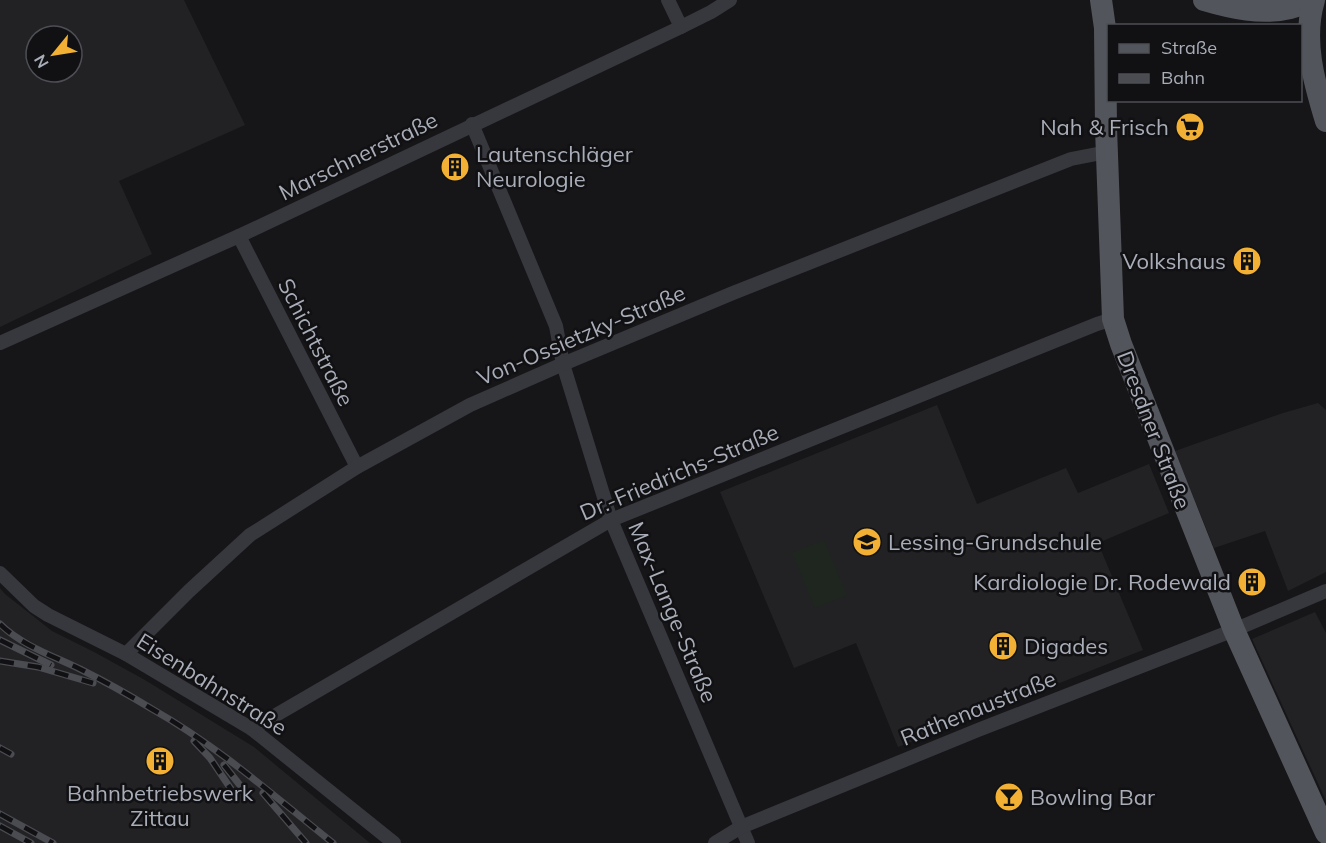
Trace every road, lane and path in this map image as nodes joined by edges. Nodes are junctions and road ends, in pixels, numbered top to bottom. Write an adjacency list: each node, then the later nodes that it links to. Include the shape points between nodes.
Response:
1 (668, 0): 6 (street)
2 (730, 0): 6 (street, Marschnerstraße)
3 (1101, 0): 9 (main road, Dresdner Straße)
4 (1204, 0): 5 (main road, via 1265,11 1289,9)
5 (1309, 1): 7 (main road, via 1311,57)
6 (681, 27): 8 (street, Marschnerstraße)
7 (1326, 121)
8 (472, 124): 10 (street, Marschnerstraße); 13 (street, Max-Lange-Straße, via 556,326)
9 (1107, 152): 11 (main road, Dresdner Straße); 13 (street, Von-Ossietzky-Straße, via 1071,159)
10 (239, 236): 12 (street, Marschnerstraße); 14 (street, Schichtstraße)
11 (1113, 319): 15 (street, Dr.-Friedrichs-Straße); 18 (main road, Dresdner Straße)
12 (0, 343)
13 (563, 364): 14 (street, Von-Ossietzky-Straße, via 470,405); 15 (street, Max-Lange-Straße)
14 (357, 467): 19 (street, Von-Ossietzky-Straße, via 250,535)
15 (611, 520): 20 (street, Dr.-Friedrichs-Straße); 21 (street, Max-Lange-Straße)
16 (0, 573): 19 (street, Eisenbahnstraße, via 48,615)
17 (1326, 591): 18 (street, Rathenaustraße)
18 (1234, 630): 21 (street, Rathenaustraße, via 978,729); 22 (main road, Dresdner Straße)
19 (126, 654): 20 (street, Eisenbahnstraße)
20 (252, 729): 23 (street, Eisenbahnstraße)
21 (741, 827): 24 (street, Rathenaustraße); 25 (street, Max-Lange-Straße)
22 (1326, 833)
23 (394, 843)
24 (715, 843)
25 (748, 843)

